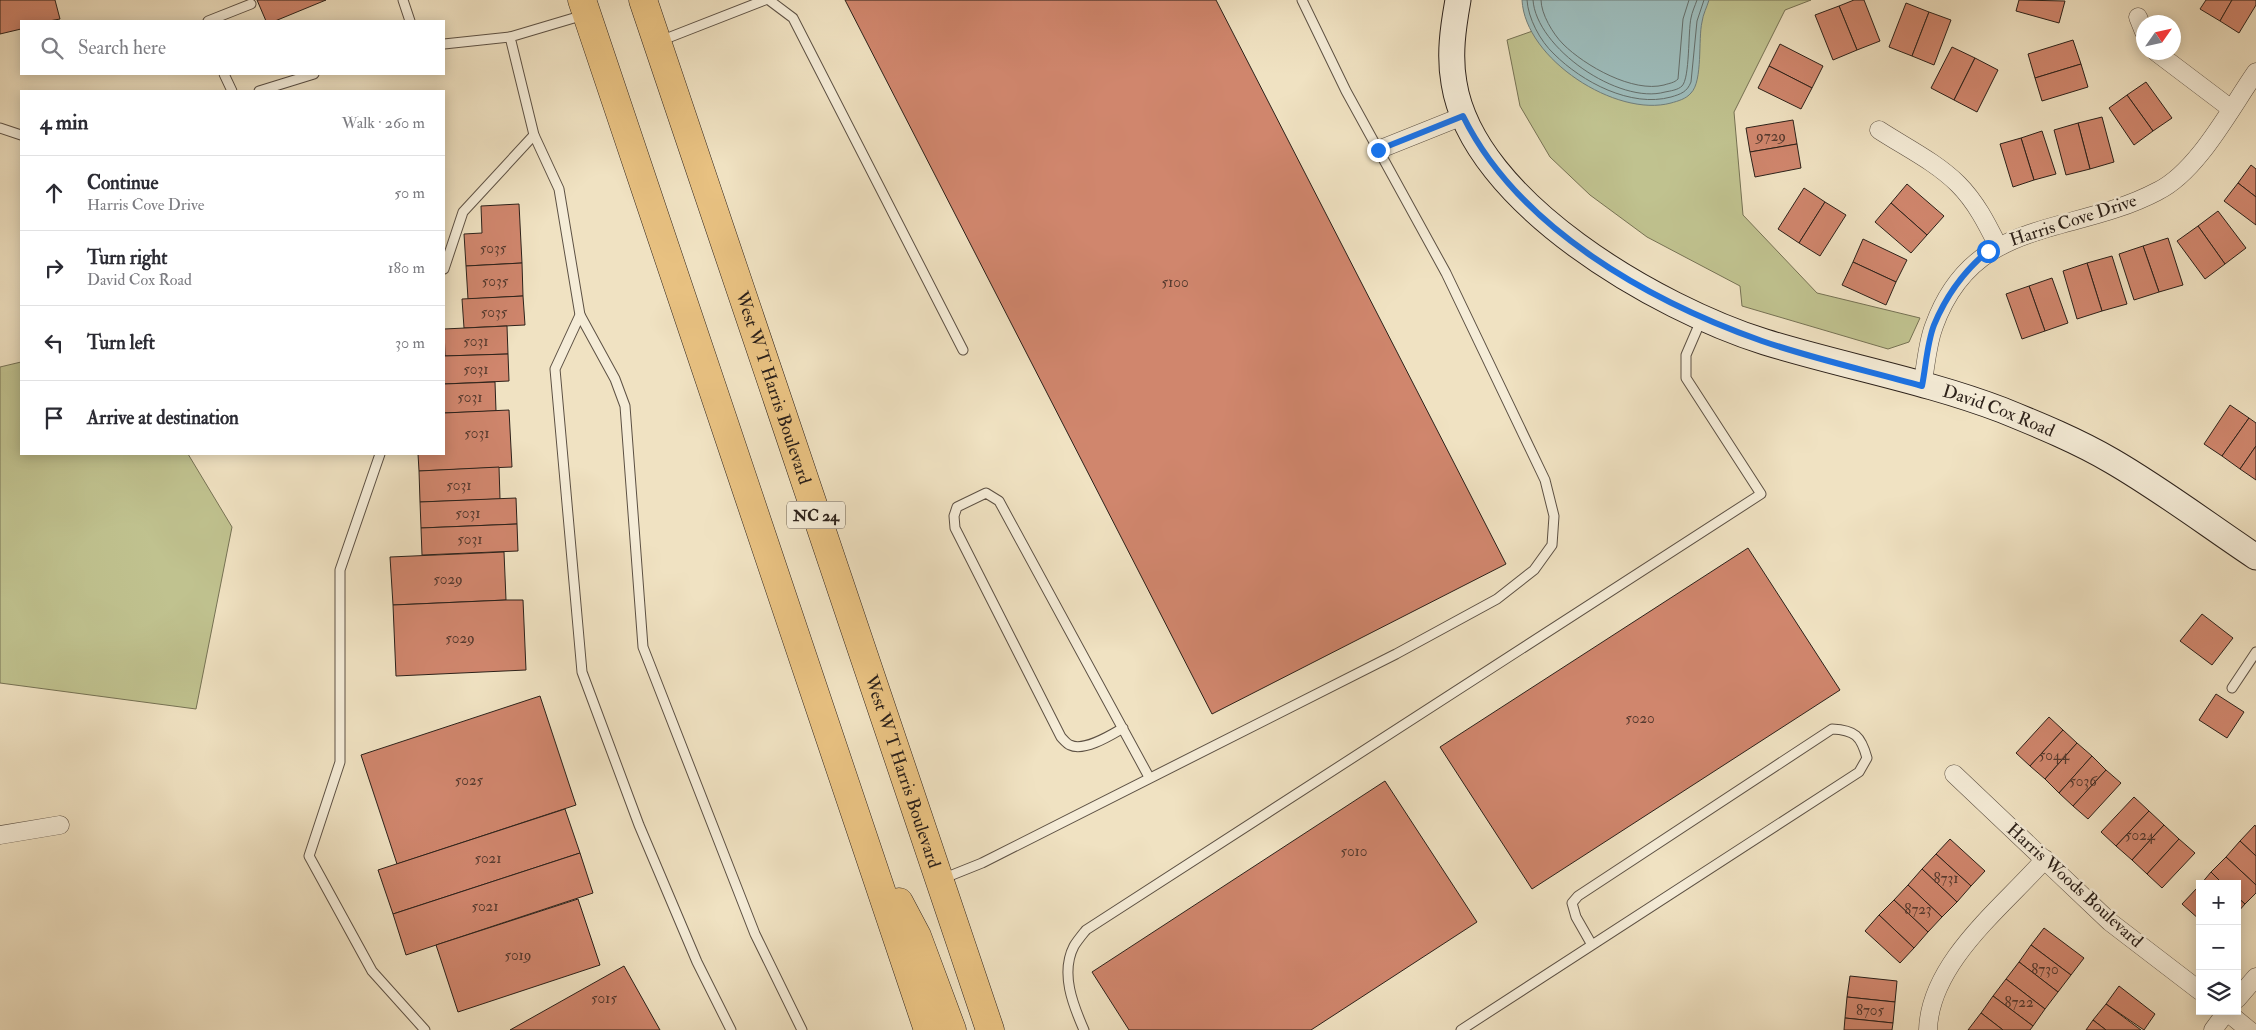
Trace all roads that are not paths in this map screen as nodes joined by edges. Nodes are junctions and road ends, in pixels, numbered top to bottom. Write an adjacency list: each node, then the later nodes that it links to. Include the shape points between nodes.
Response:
1 (404, 0): 10 (lane)
2 (643, 0): 12 (main road, West W T Harris Boulevard / NC 24)
3 (765, 0): 12 (lane)
4 (770, 0): 31 (lane, via 792,18)
5 (1302, 0): 26 (lane)
6 (1458, 0): 21 (main road, David Cox Road, via 1451,56 1454,85)
7 (251, 4): 9 (lane)
8 (585, 7): 11 (lane); 41 (main road)
9 (211, 20)
10 (410, 20)
11 (510, 37): 13 (lane); 25 (lane)
12 (657, 42): 44 (main road, West W T Harris Boulevard / NC 24)
13 (445, 44)
14 (2167, 60): 20 (street)
15 (2256, 72): 20 (street, Harris Cove Drive)
16 (224, 75): 18 (lane)
17 (311, 75): 19 (lane)
18 (232, 90)
19 (261, 90)
20 (2230, 108): 27 (street, Harris Cove Drive, via 2186,170 2159,191 2121,207 2014,238)
21 (1463, 116): 26 (street); 30 (main road, David Cox Road, via 1489,161 1548,222 1621,275)
22 (0, 128): 24 (lane)
23 (1879, 130): 27 (street, via 1959,185 1981,214)
24 (20, 135)
25 (534, 135): 28 (lane, via 463,212); 29 (lane, via 559,189)
26 (1378, 150): 39 (lane, via 1446,273 1545,480 1554,516 1552,545 1534,570 1497,599 1396,654)
27 (1998, 246): 32 (street, Harris Cove Drive, via 1976,261 1952,289 1934,326)
28 (445, 266)
29 (580, 315): 52 (lane, via 555,369 582,672 639,825 697,962); 53 (lane, via 615,379 625,406 643,647 755,934)
30 (1702, 318): 32 (main road, David Cox Road, via 1763,341); 57 (lane, via 1686,355 1686,378 1761,494 1086,930 1074,946 1068,971 1072,1001)
31 (963, 350)
32 (1922, 386): 34 (main road, David Cox Road, via 2002,410 2110,460)
33 (380, 455): 51 (lane, via 340,570 340,762 309,856 372,972)
34 (2256, 558)
35 (2256, 652): 36 (lane)
36 (2232, 688)
37 (1123, 728): 37 (lane, via 999,502 986,493 957,507 955,528 1061,737 1070,746 1080,747); 39 (lane)
38 (1954, 774): 43 (street, Harris Woods Boulevard)
39 (1149, 777): 44 (lane, via 982,863)
40 (60, 825): 42 (street)
41 (862, 832): 54 (main road); 55 (main road, via 917,936)
42 (0, 834)
43 (2045, 859): 47 (street, Harris Woods Boulevard, via 2110,922); 59 (street, via 1953,959 1936,994)
44 (940, 880): 56 (main road, West W T Harris Boulevard / NC 24)
45 (1592, 945): 45 (lane, via 1859,772 1867,758 1856,735 1846,729 1832,729 1578,896 1572,903); 58 (lane)
46 (2256, 977): 48 (street)
47 (2196, 988)
48 (2241, 994)
49 (2223, 1015): 60 (street)
50 (2231, 1015): 61 (street)
51 (425, 1030)
52 (731, 1030)
53 (802, 1030)
54 (928, 1030)
55 (952, 1030)
56 (990, 1030)
57 (1084, 1030)
58 (1461, 1030)
59 (1928, 1030)
60 (2213, 1030)
61 (2249, 1030)

